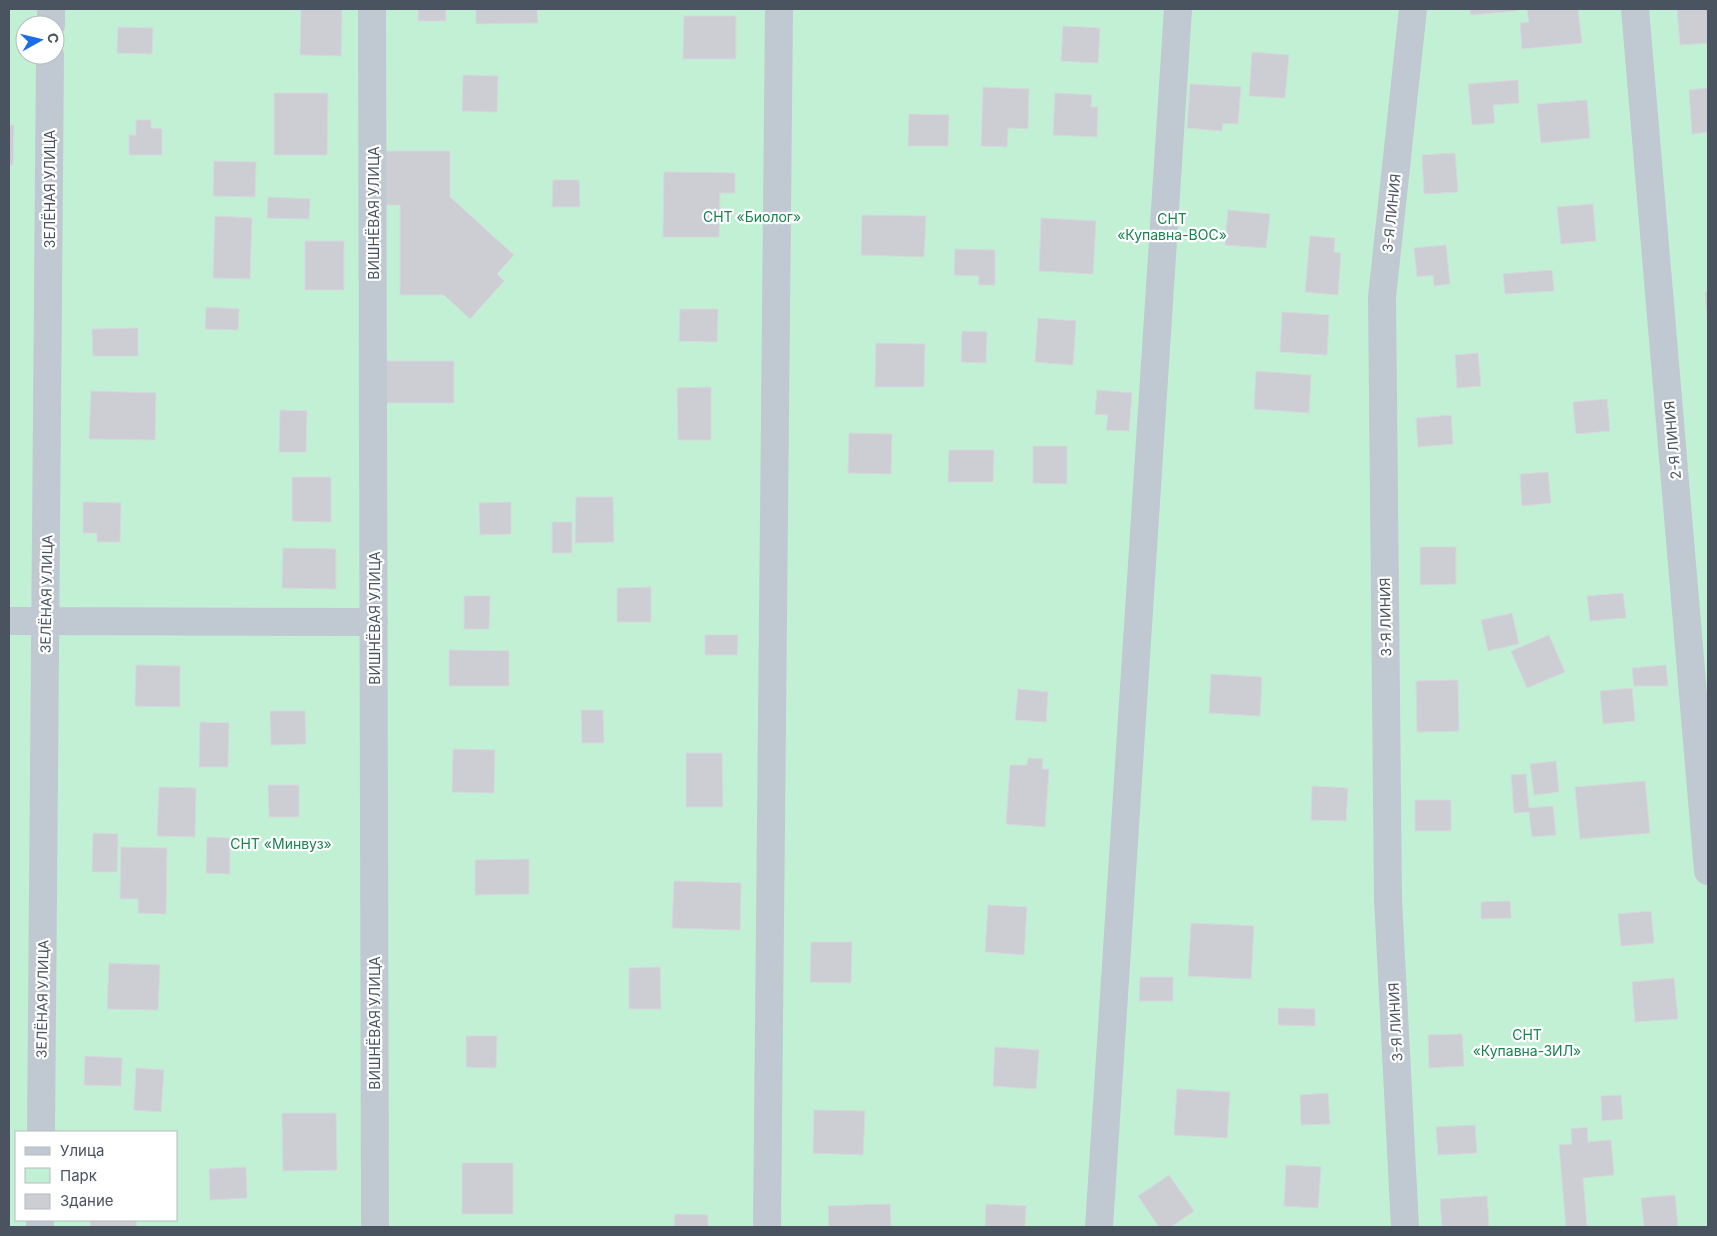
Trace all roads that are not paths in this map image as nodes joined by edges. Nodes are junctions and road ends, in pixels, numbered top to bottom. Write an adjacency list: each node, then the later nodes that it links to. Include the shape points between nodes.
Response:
1 (372, 9): 9 (street, ВИШНЁВАЯ УЛИЦА)
2 (778, 9): 13 (street)
3 (1178, 9): 14 (street)
4 (1413, 9): 15 (street, 3-Я ЛИНИЯ, via 1382,297 1388,899)
5 (1635, 9): 10 (street, 2-Я ЛИНИЯ)
6 (50, 65): 8 (street, ЗЕЛЁНАЯ УЛИЦА)
7 (9, 621): 8 (street)
8 (45, 621): 9 (street); 11 (street, ЗЕЛЁНАЯ УЛИЦА)
9 (374, 622): 12 (street, ВИШНЁВАЯ УЛИЦА)
10 (1708, 870)
11 (41, 1131)
12 (375, 1227)
13 (767, 1227)
14 (1099, 1227)
15 (1405, 1227)

